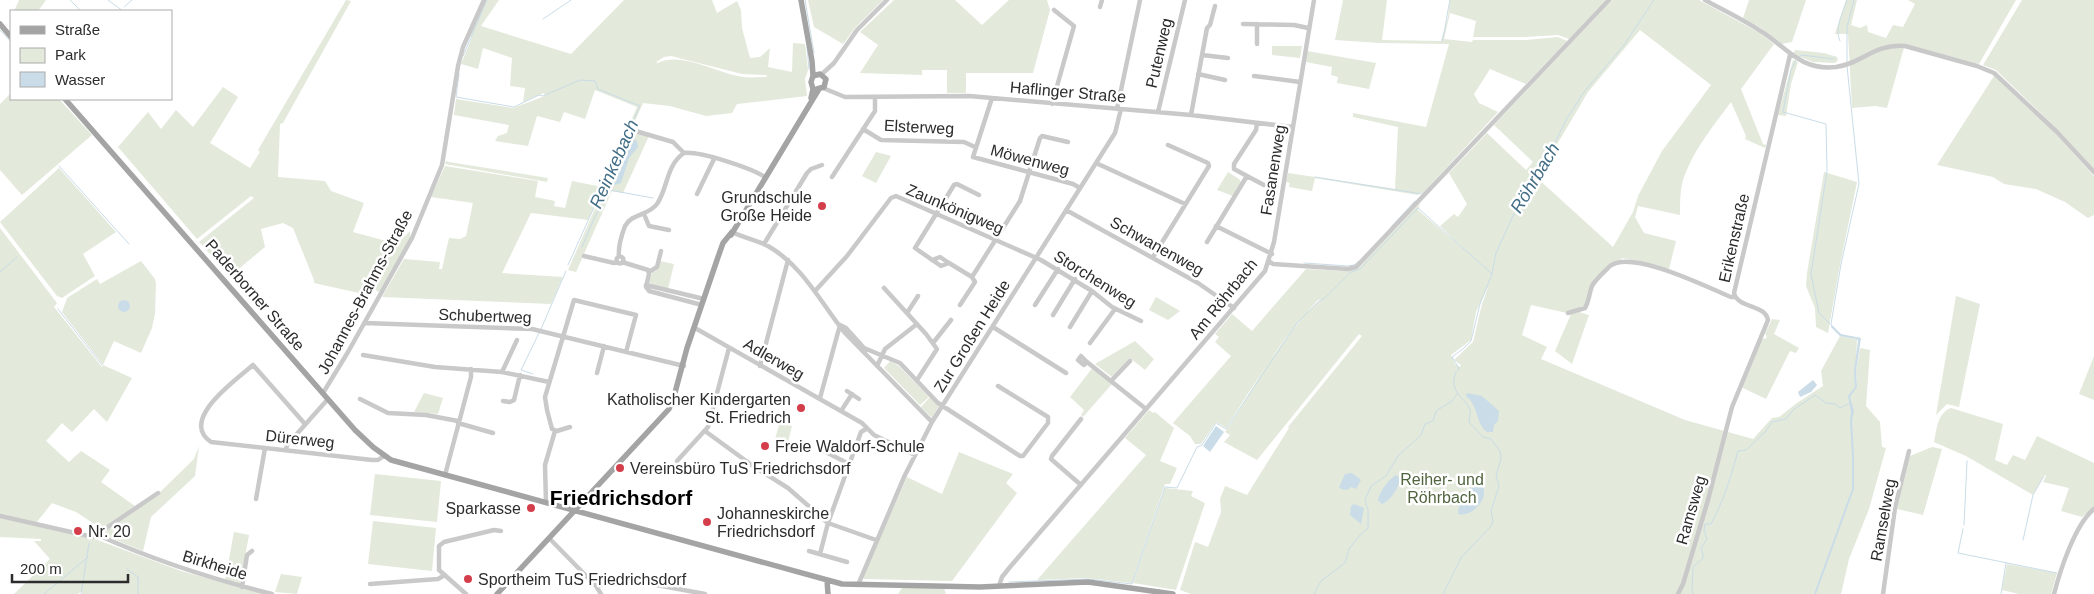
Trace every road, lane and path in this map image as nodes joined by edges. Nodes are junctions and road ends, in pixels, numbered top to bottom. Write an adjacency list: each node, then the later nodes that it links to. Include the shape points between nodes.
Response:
1 (484, 0): 91 (street, Johannes-Brahms-Straße, via 458,66 442,165 412,238)
2 (801, 0): 25 (main road, via 812,62)
3 (887, 0): 25 (street, via 857,30)
4 (1102, 0): 10 (street)
5 (1140, 0): 31 (street, Zur Großen Heide)
6 (1185, 0): 32 (street, Putenweg)
7 (1314, 0): 16 (street, Fasanenweg)
8 (1609, 0): 71 (street, Am Röhrbach, via 1356,267 1274,264)
9 (1705, 0): 20 (street, via 1759,30)
10 (1100, 6)
11 (1215, 6): 19 (street)
12 (1054, 10): 30 (street, via 1074,26)
13 (0, 24): 17 (main road)
14 (1243, 24): 15 (street)
15 (1257, 24): 16 (street); 18 (street)
16 (1308, 28): 26 (street, Fasanenweg)
17 (10, 36)
18 (1257, 44)
19 (1202, 55): 21 (street); 22 (street)
20 (1792, 56): 46 (street, via 1822,66 1847,64 1874,50 1894,45 1977,66 1994,73); 80 (street, Erikenstraße)
21 (1228, 58)
22 (1198, 74): 24 (street); 33 (street)
23 (1254, 76): 26 (street)
24 (1225, 80)
25 (820, 81): 27 (street, Haflinger Straße, via 840,96); 48 (main road)
26 (1300, 82): 35 (street, Fasanenweg)
27 (876, 97): 28 (street, Haflinger Straße); 36 (street, via 875,110)
28 (992, 98): 30 (street, Haflinger Straße); 40 (street)
29 (66, 100): 120 (main road, Paderborner Straße)
30 (1052, 104): 31 (street, Haflinger Straße)
31 (1119, 109): 32 (street, Haflinger Straße); 43 (street, Zur Großen Heide, via 1118,126)
32 (1158, 112): 33 (street, Haflinger Straße)
33 (1191, 115): 34 (street, Haflinger Straße)
34 (1257, 123): 35 (street, Haflinger Straße); 47 (street, via 1256,130 1234,164 1234,169)
35 (1292, 127): 65 (street, Fasanenweg)
36 (863, 129): 40 (street, Elsterweg, via 881,140 964,142); 49 (street)
37 (632, 130): 41 (street, via 673,142)
38 (1068, 142): 45 (street, via 1042,136)
39 (1168, 145): 54 (street, via 1209,166)
40 (975, 147): 45 (street, Möwenweg, via 973,157)
41 (684, 153): 42 (street, via 693,152); 56 (street, via 671,167 660,199 652,210)
42 (714, 159): 48 (street, via 753,170); 52 (street)
43 (1096, 162): 51 (street, Zur Großen Heide); 54 (street)
44 (822, 165): 63 (street, via 807,173)
45 (1029, 172): 51 (street, Möwenweg); 61 (street, via 1020,200)
46 (2094, 172)
47 (1247, 176): 50 (street); 58 (street)
48 (765, 177): 60 (main road)
49 (832, 177)
50 (1264, 185)
51 (1080, 188): 55 (street, Zur Großen Heide)
52 (697, 194)
53 (979, 195): 57 (street, via 954,185)
54 (1185, 204): 67 (street)
55 (1066, 210): 67 (street, Schwanenweg); 68 (street, Zur Großen Heide)
56 (644, 214): 59 (street, via 649,226); 69 (street, via 626,224 618,254)
57 (936, 214): 61 (street, Zaunkönigweg); 74 (street, via 915,248 941,266 949,263); 77 (street, Zaunkönigweg, via 894,196)
58 (1216, 226): 62 (street); 65 (street)
59 (669, 230)
60 (732, 232): 63 (street); 81 (main road, via 723,247)
61 (996, 240): 68 (street, Zaunkönigweg); 74 (street)
62 (1207, 242)
63 (764, 244): 70 (street)
64 (661, 250): 73 (street, via 657,268)
65 (1272, 254): 71 (street, Fasanenweg)
66 (584, 256): 69 (street, via 614,262)
67 (1153, 257): 84 (street, Schwanenweg, via 1198,282)
68 (1036, 258): 72 (street, Storchenweg); 94 (street, Zur Großen Heide)
69 (620, 260): 73 (street)
70 (788, 260): 77 (street); 109 (street)
71 (1269, 261): 84 (street, Am Röhrbach, via 1256,283)
72 (1058, 269): 75 (street, Storchenweg); 83 (street)
73 (649, 272): 81 (street, via 648,292)
74 (972, 277): 82 (street, via 975,282)
75 (1075, 279): 78 (street, Storchenweg); 88 (street)
76 (884, 288): 86 (street)
77 (815, 291): 93 (street)
78 (1092, 291): 85 (street, Storchenweg); 95 (street)
79 (918, 296): 86 (street)
80 (1735, 296): 87 (street, via 1672,272 1623,260 1612,265 1592,286 1585,308); 137 (street, Erikenstraße, via 1738,301 1763,312 1768,320 1736,396)
81 (703, 302): 96 (main road)
82 (960, 305)
83 (1035, 306)
84 (1234, 308): 127 (street, Am Röhrbach)
85 (1115, 309): 90 (street, Storchenweg); 100 (street)
86 (907, 313): 92 (street)
87 (1568, 313)
88 (1053, 315)
89 (951, 320): 99 (street)
90 (1141, 321)
91 (364, 323): 97 (street, Schubertweg, via 532,328); 120 (street, Johannes-Brahms-Straße)
92 (917, 324): 99 (street); 105 (street)
93 (840, 325): 105 (street, via 864,348); 110 (street); 121 (street)
94 (993, 327): 113 (street); 126 (street, Zur Großen Heide)
95 (1070, 327)
96 (695, 328): 102 (street, Adlerweg); 106 (main road)
97 (564, 336): 101 (street, Schubertweg); 103 (street, via 574,300 636,315); 118 (street)
98 (517, 340): 112 (street)
99 (933, 343): 116 (street, via 936,351)
100 (1090, 343)
101 (604, 346): 103 (street, Schubertweg); 114 (street)
102 (730, 348): 109 (street, Adlerweg); 136 (street)
103 (626, 352): 106 (street, Schubertweg)
104 (363, 355): 111 (street, via 435,367)
105 (880, 356): 110 (street); 116 (street, via 900,363)
106 (685, 362): 153 (main road, via 668,409)
107 (1087, 362): 117 (street)
108 (1130, 362): 117 (street)
109 (760, 366): 121 (street, Adlerweg)
110 (877, 366): 131 (street)
111 (471, 369): 112 (street); 130 (street)
112 (502, 372): 115 (street)
113 (1066, 373)
114 (597, 374)
115 (520, 375): 118 (street); 125 (street, via 514,400)
116 (917, 380): 126 (street)
117 (1112, 380): 127 (street)
118 (549, 382): 135 (street, via 545,402)
119 (998, 386): 126 (street, via 1048,417 1048,423 1023,456)
120 (323, 393): 122 (main road, Paderborner Straße)
121 (820, 398): 128 (street, Adlerweg)
122 (328, 399): 132 (street); 144 (main road, Paderborner Straße)
123 (360, 399): 130 (street, via 388,413 426,415)
124 (859, 399): 128 (street, via 849,393)
125 (503, 401)
126 (943, 406): 131 (street, Zur Großen Heide)
127 (1146, 409): 148 (street, Am Röhrbach)
128 (841, 411): 134 (street, Adlerweg, via 862,423)
129 (1081, 419): 148 (street, via 1052,456)
130 (458, 422): 138 (street); 147 (street)
131 (932, 422): 143 (street, Zur Großen Heide)
132 (305, 424): 139 (street, Dürerweg, via 253,366 204,412 202,427 212,442); 140 (street)
133 (570, 428): 135 (street)
134 (866, 429): 143 (street, Adlerweg); 146 (street, via 861,432)
135 (554, 431): 151 (street, via 545,468)
136 (705, 431): 145 (street); 155 (street, via 788,488)
137 (1725, 432): 178 (street, Ramsweg, via 1708,500)
138 (493, 433)
139 (264, 448): 140 (street, Dürerweg); 150 (street)
140 (286, 450): 144 (street, Dürerweg, via 372,460)
141 (820, 450): 146 (street)
142 (1909, 451): 179 (street, Ramselweg, via 1895,508)
143 (915, 455): 159 (street, Zur Großen Heide)
144 (384, 456): 147 (main road, Paderborner Straße)
145 (677, 461)
146 (849, 464): 155 (street)
147 (445, 476): 151 (main road, Paderborner Straße)
148 (1081, 485): 169 (street, Am Röhrbach)
149 (158, 494): 157 (street)
150 (256, 500)
151 (546, 503): 153 (main road, Paderborner Straße)
152 (2094, 509): 180 (street, via 2084,518 2065,559)
153 (574, 510): 158 (main road); 165 (main road, Paderborner Straße)
154 (0, 516): 157 (street, via 93,537)
155 (828, 523): 159 (street); 162 (street)
156 (501, 531): 164 (street, via 441,544 438,566)
157 (97, 533): 170 (street, Birkheide, via 182,569)
158 (549, 538): 168 (street); 173 (main road)
159 (876, 540): 167 (street, Zur Großen Heide)
160 (252, 551): 170 (street, via 247,555)
161 (809, 551): 162 (street)
162 (820, 554): 163 (street)
163 (847, 562)
164 (445, 575): 166 (street, via 438,579); 172 (street)
165 (826, 580): 167 (main road, Paderborner Straße); 176 (main road)
166 (370, 584)
167 (858, 585): 169 (main road, Paderborner Straße)
168 (596, 586): 174 (street); 175 (street, via 630,580)
169 (996, 586): 177 (main road, Paderborner Straße, via 1088,582)
170 (242, 587): 171 (street, Birkheide)
171 (272, 594)
172 (466, 594)
173 (497, 594)
174 (602, 594)
175 (705, 594)
176 (828, 594)
177 (1174, 594)
178 (1678, 594)
179 (1882, 594)
180 (2054, 594)

